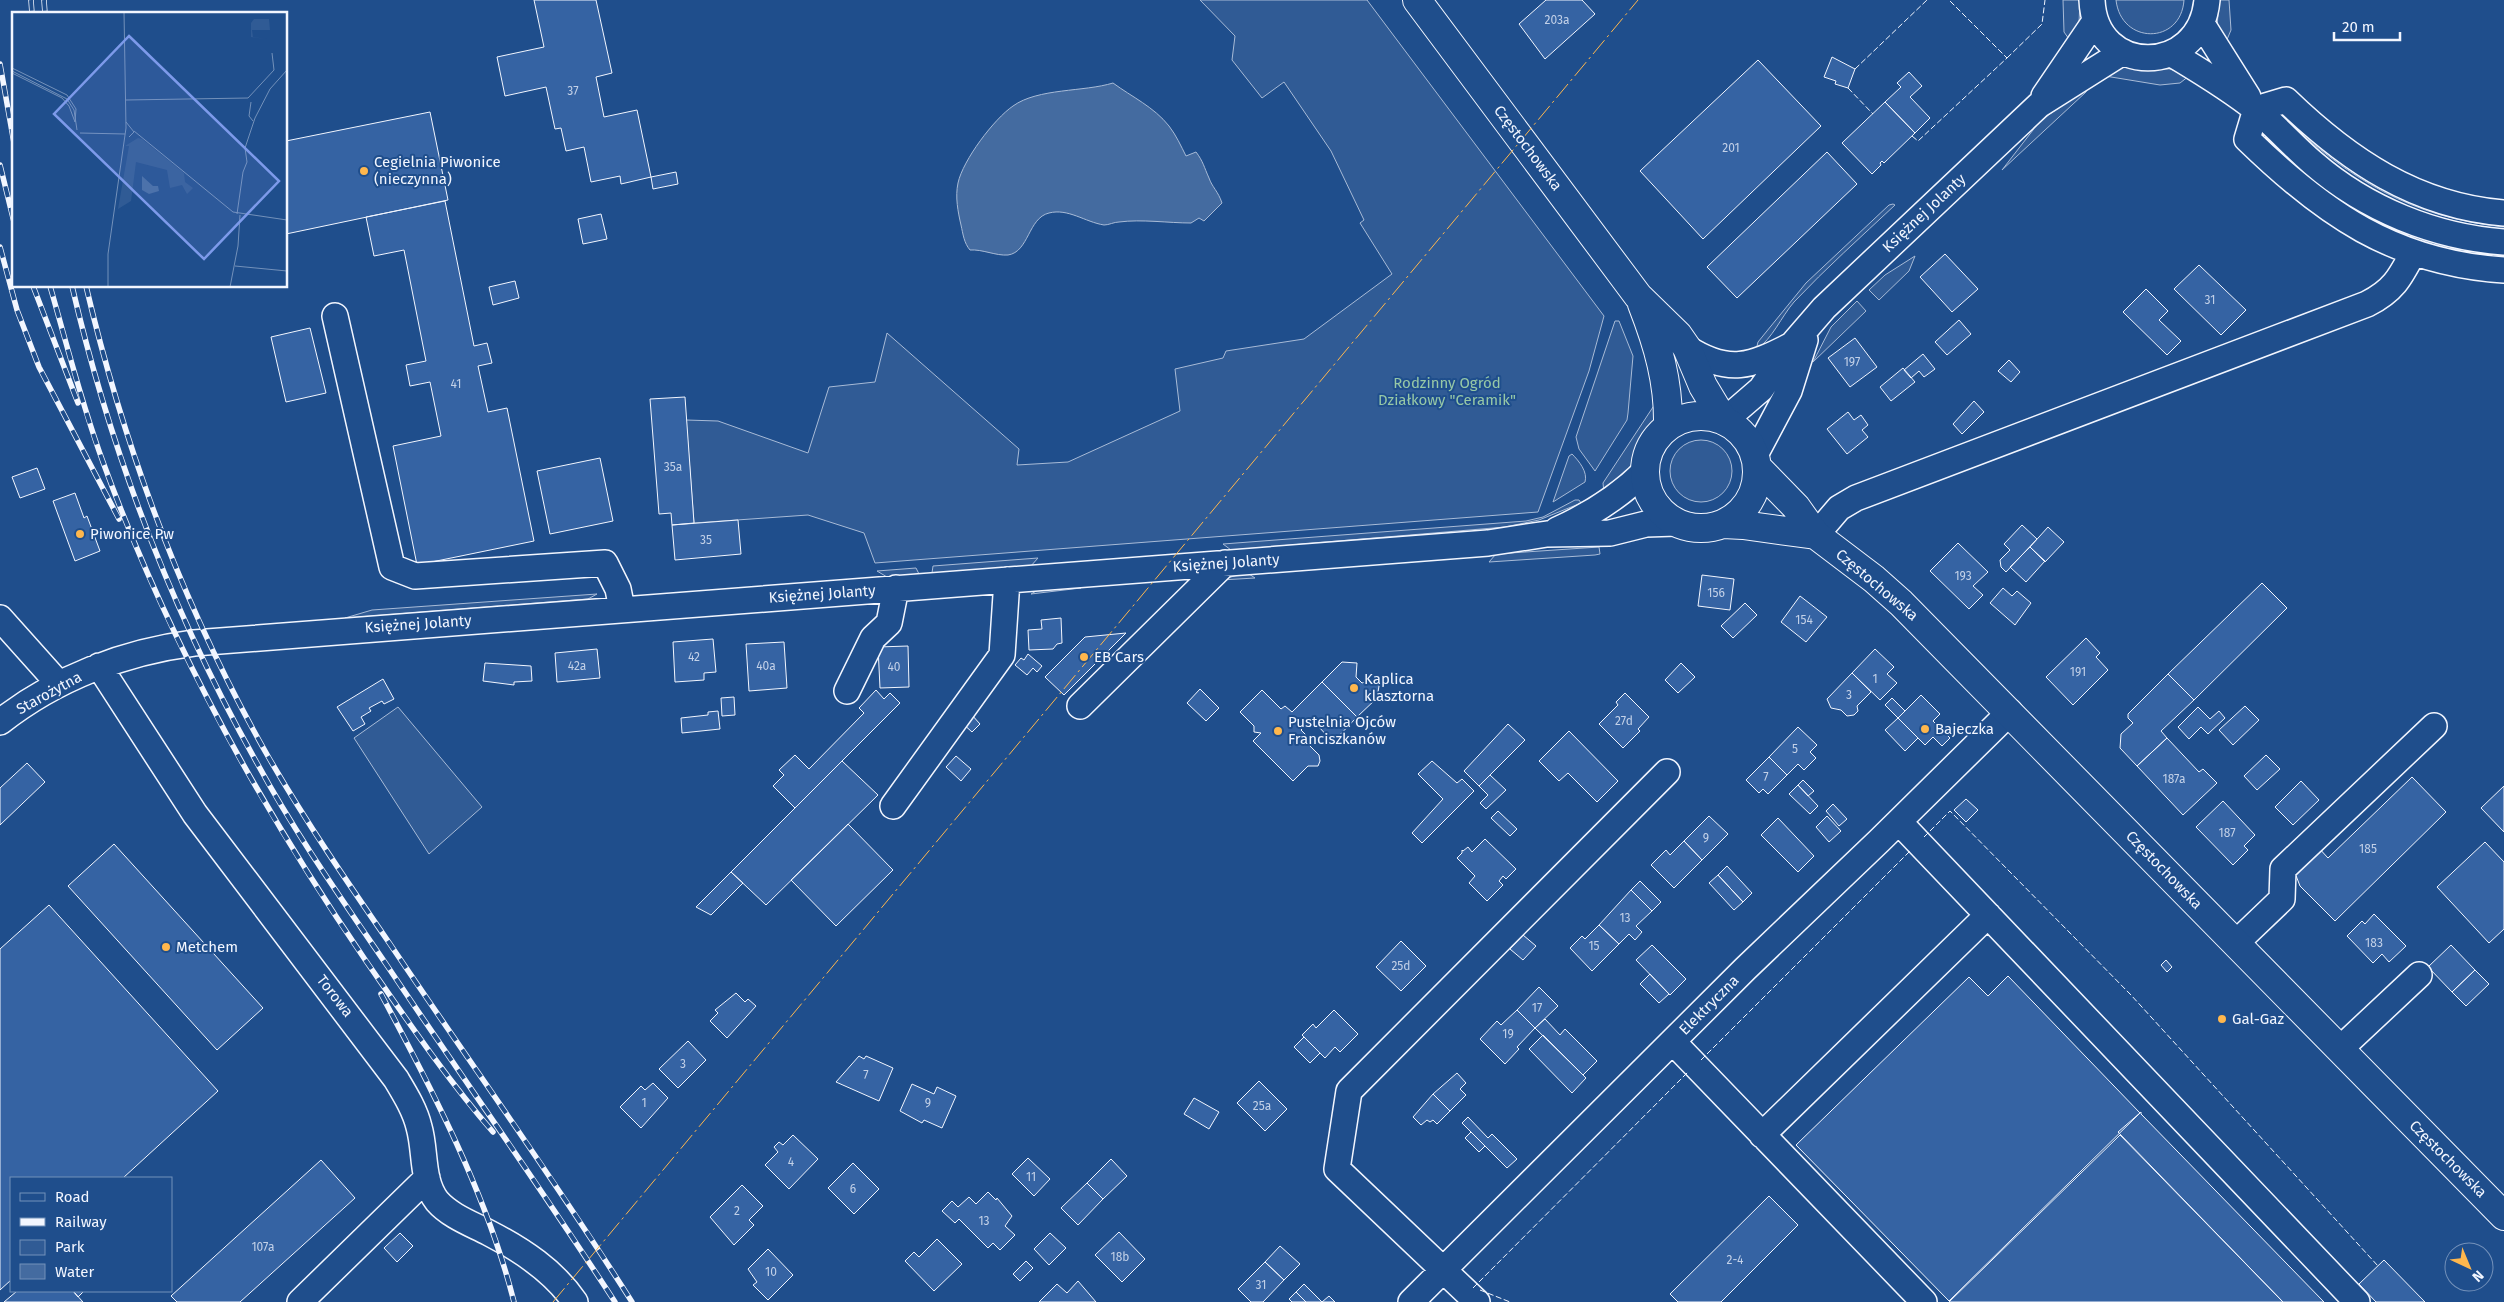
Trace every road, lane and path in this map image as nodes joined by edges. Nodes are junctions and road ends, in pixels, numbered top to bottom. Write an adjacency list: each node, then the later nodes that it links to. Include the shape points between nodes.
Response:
1 (1417, 0): 12 (main road, Częstochowska)
2 (2094, 10): 4 (street, via 2106,39); 6 (street, Księżnej Jolanty)
3 (2204, 12): 5 (street, via 2190,42); 7 (street)
4 (2123, 52): 5 (street, via 2148,58); 6 (street, Księżnej Jolanty)
5 (2172, 54): 7 (street)
6 (2039, 105): 14 (street, Księżnej Jolanty)
7 (2256, 109): 8 (street, via 2286,100 2335,145 2386,178 2439,201 2463,208); 9 (street, via 2315,165 2372,203 2440,231); 10 (street, via 2247,140 2284,176 2363,231)
8 (2504, 213)
9 (2504, 242)
10 (2413, 253): 11 (street, via 2466,266); 24 (street, via 2394,286 2367,304 1856,498 1839,508)
11 (2504, 270)
12 (1638, 296): 16 (main road, Częstochowska, via 1666,321); 18 (main road, Częstochowska, via 1663,361)
13 (335, 316): 28 (street, via 392,567 415,576 605,563 618,589)
14 (1810, 323): 15 (street, Księżnej Jolanty); 19 (street, Księżnej Jolanty, via 1788,391)
15 (1792, 345): 16 (street, via 1767,357 1726,366 1713,363); 17 (street, Księżnej Jolanty, via 1761,389)
16 (1687, 348): 17 (main road, Częstochowska, via 1703,386)
17 (1724, 421): 18 (main road, via 1695,416); 19 (main road, via 1740,431)
18 (1668, 427): 20 (main road, via 1651,446)
19 (1756, 461): 22 (main road, via 1753,495 1745,507); 24 (main road, Częstochowska)
20 (1645, 471): 21 (main road, via 1646,484 1656,507); 23 (street, Księżnej Jolanty, via 1626,490)
21 (1676, 523): 22 (main road, via 1691,528); 23 (street, Księżnej Jolanty, via 1646,524 1610,533)
22 (1722, 524): 24 (main road, Częstochowska)
23 (1547, 534): 25 (street, Księżnej Jolanty, via 1488,543)
24 (1816, 535): 34 (main road, Częstochowska, via 1901,603)
25 (1225, 563): 26 (street, Księżnej Jolanty); 33 (street)
26 (1006, 580): 27 (street, Księżnej Jolanty); 38 (street, via 1002,655)
27 (896, 588): 28 (street, Księżnej Jolanty); 32 (street, via 889,623 873,638)
28 (622, 609): 30 (street, Księżnej Jolanty, via 194,643)
29 (0, 618): 31 (street)
30 (99, 666): 31 (street, Starożytna); 46 (street, Torowa, via 195,814 396,1078 420,1127)
31 (59, 684): 35 (street, Starożytna)
32 (846, 691)
33 (1080, 706)
34 (2010, 712): 39 (street, Elektryczna); 41 (main road, Częstochowska)
35 (0, 722)
36 (2434, 726): 41 (street, via 2283,869 2282,899)
37 (1667, 772): 48 (street, via 1349,1091 1337,1169)
38 (893, 806)
39 (1899, 822): 40 (street); 43 (street, Elektryczna)
40 (1988, 915): 45 (street); 54 (street)
41 (2236, 943): 44 (main road, Częstochowska)
42 (2419, 975): 44 (street)
43 (1672, 1042): 45 (street); 48 (street, Elektryczna)
44 (2340, 1049): 47 (main road, Częstochowska)
45 (1762, 1136): 53 (street)
46 (427, 1178): 49 (street); 50 (street, Torowa, via 430,1190 446,1209 542,1266)
47 (2504, 1216)
48 (1443, 1269): 51 (street, Elektryczna); 52 (street)
49 (300, 1302)
50 (575, 1302)
51 (1411, 1302)
52 (1476, 1302)
53 (1924, 1302)
54 (2357, 1302)

